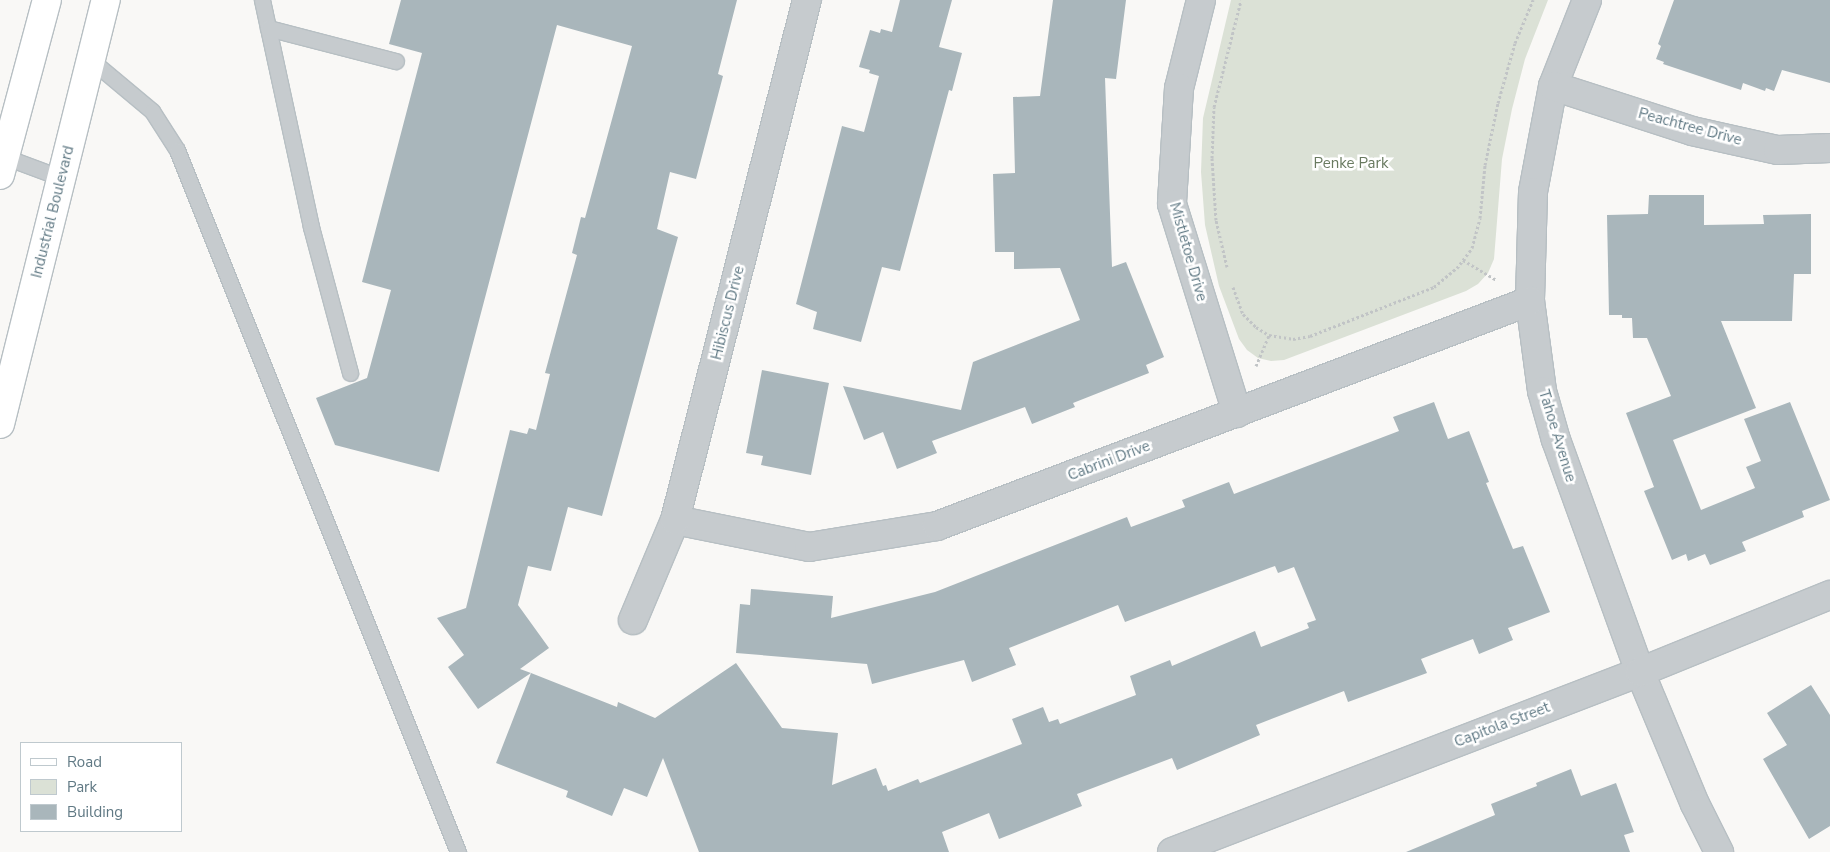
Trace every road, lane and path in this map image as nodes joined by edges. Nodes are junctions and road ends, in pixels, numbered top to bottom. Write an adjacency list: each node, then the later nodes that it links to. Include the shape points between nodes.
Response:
1 (47, 0): 14 (main road)
2 (106, 0): 10 (main road, Industrial Boulevard)
3 (262, 0): 9 (lane)
4 (808, 0): 22 (street, Hibiscus Drive)
5 (1202, 0): 20 (street, Mistletoe Drive, via 1179,88 1172,204)
6 (1241, 0): 16 (path, via 1214,107 1212,141 1216,220)
7 (1533, 0): 17 (path, via 1515,43 1498,103 1485,165 1480,218 1472,248 1457,268 1434,287 1310,336 1293,339 1269,335 1256,327 1244,314)
8 (1587, 0): 12 (street, Tahoe Avenue)
9 (268, 28): 11 (lane); 19 (lane, via 311,227)
10 (91, 60): 15 (main road, Industrial Boulevard); 27 (lane, via 152,111 176,150)
11 (396, 61)
12 (1553, 86): 13 (street, Peachtree Drive, via 1692,131 1778,150); 18 (street, Tahoe Avenue, via 1532,192)
13 (1830, 148)
14 (2, 162): 15 (lane)
15 (62, 178): 21 (main road, Industrial Boulevard)
16 (1229, 277)
17 (1233, 286)
18 (1530, 301): 20 (street, Cabrini Drive); 25 (street, Tahoe Avenue, via 1542,391 1556,440)
19 (350, 373)
20 (1236, 413): 22 (street, Cabrini Drive, via 937,526 809,547)
21 (0, 424)
22 (675, 520): 24 (street, Hibiscus Drive)
23 (1830, 595): 25 (street, Capitola Street)
24 (633, 620)
25 (1640, 672): 26 (street, Capitola Street); 28 (street, Tahoe Avenue, via 1695,804)
26 (1189, 849)
27 (458, 852)
28 (1719, 852)

